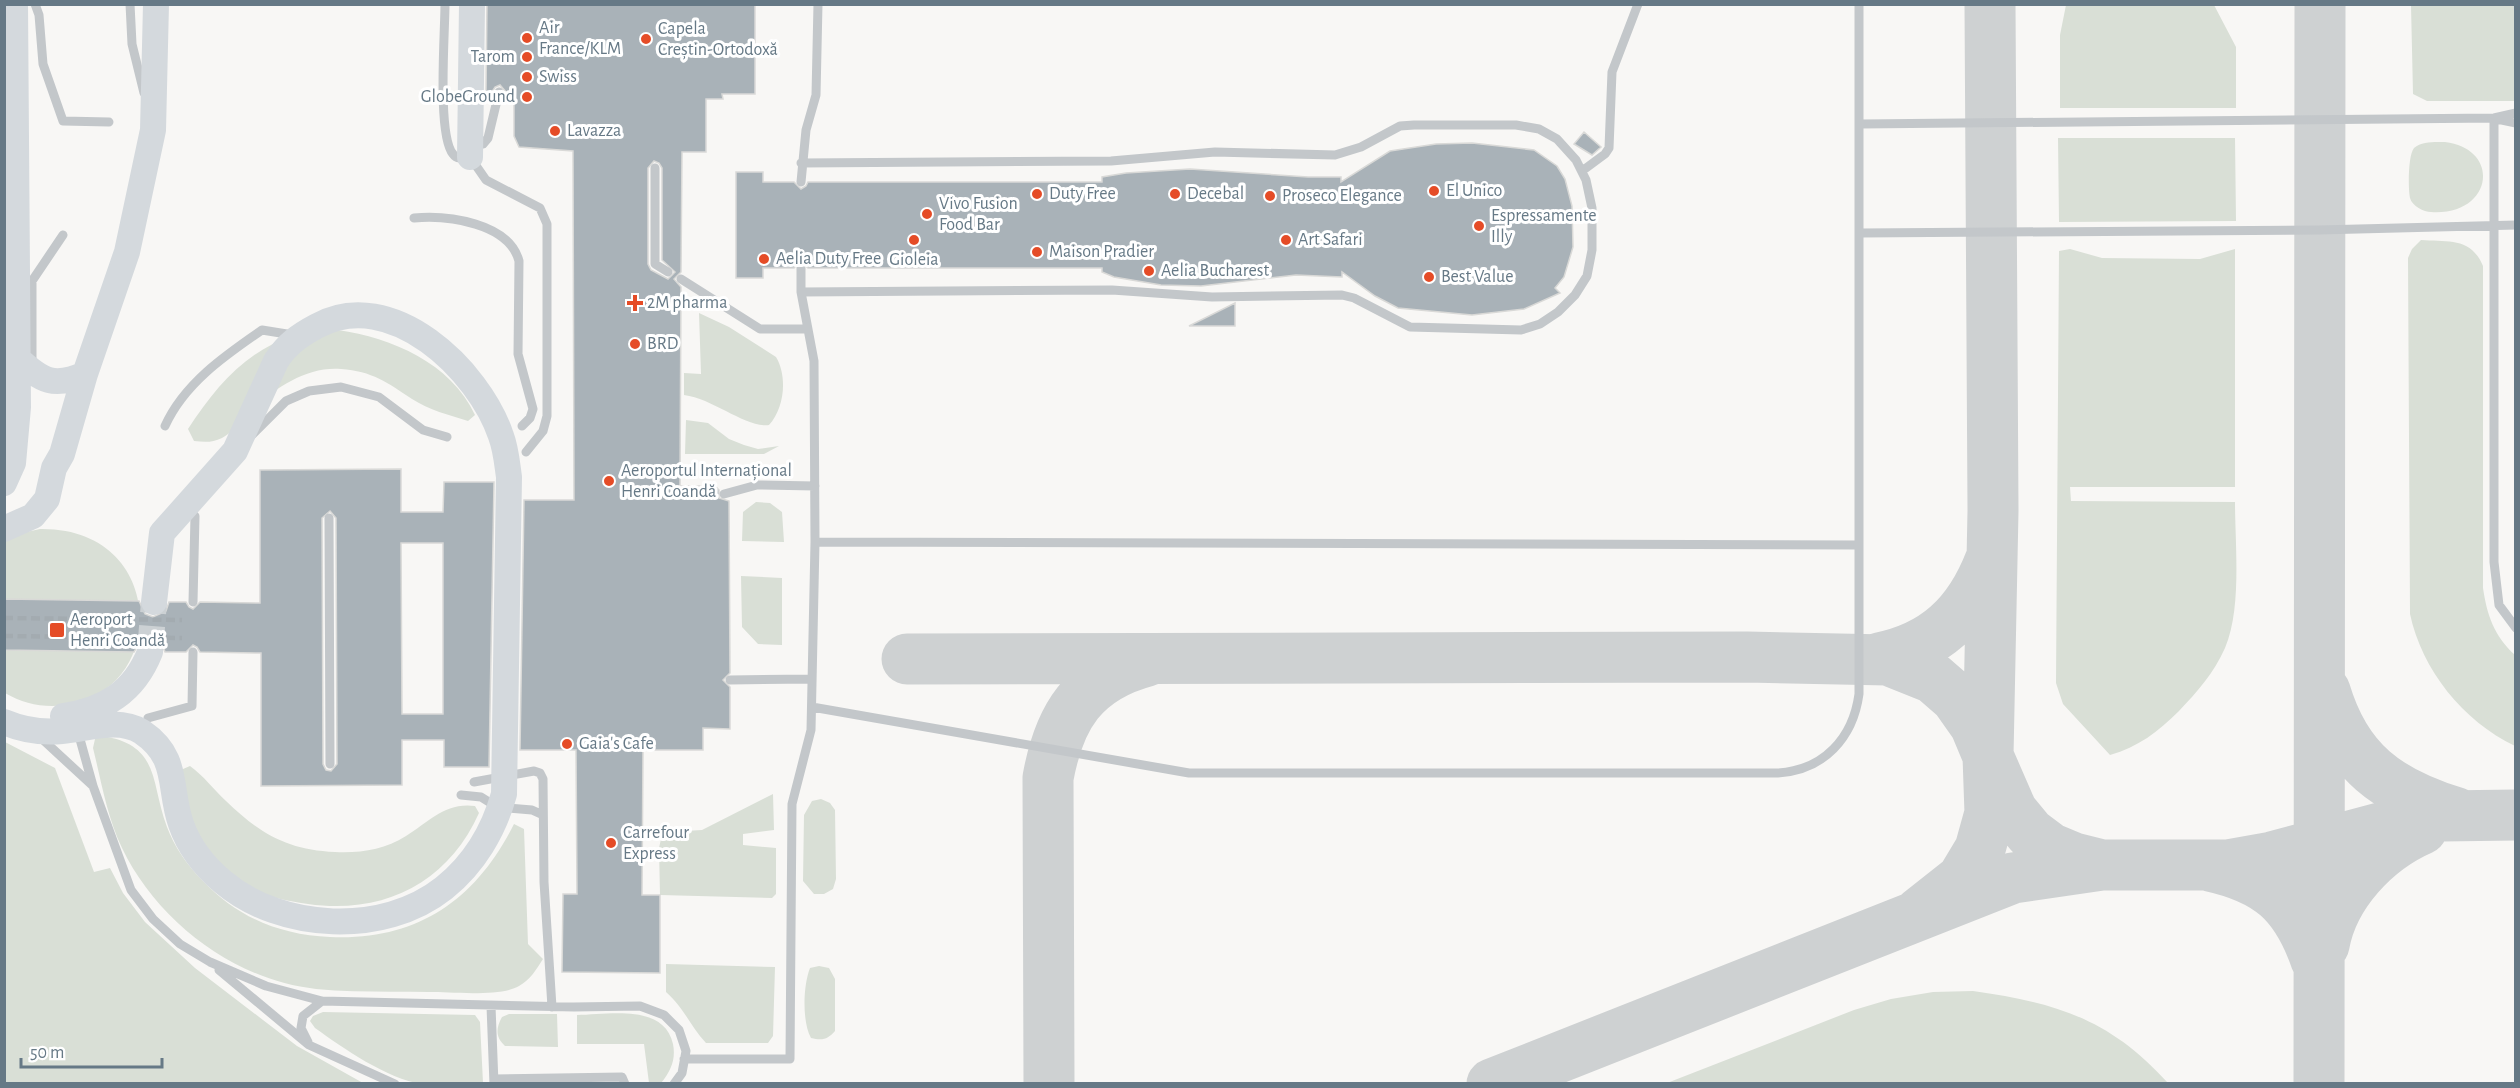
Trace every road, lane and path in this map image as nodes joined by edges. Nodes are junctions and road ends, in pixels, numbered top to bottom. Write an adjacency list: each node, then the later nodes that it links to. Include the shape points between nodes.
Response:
1 (130, 4): 16 (lane, via 132,44)
2 (156, 4): 16 (street)
3 (446, 4): 17 (lane, via 447,143 459,159)
4 (472, 4): 17 (street)
5 (818, 4): 18 (lane, via 816,95)
6 (1638, 4): 20 (lane, via 1612,72 1609,148)
7 (1859, 4): 15 (lane)
8 (15, 17): 10 (street); 13 (lane, via 39,15 43,64 63,121)
9 (499, 92): 17 (lane, via 488,138)
10 (10, 98): 33 (street)
11 (2516, 113): 12 (lane)
12 (2494, 118): 14 (lane); 15 (lane); 23 (lane)
13 (109, 122)
14 (2516, 123)
15 (1861, 124): 25 (lane)
16 (153, 130): 34 (street, via 127,252)
17 (470, 152): 39 (lane, via 486,180 540,208 547,224 547,416 543,431)
18 (801, 163): 20 (lane, via 1111,161 1215,152 1335,155 1361,147 1400,126 1516,125 1539,129 1557,139); 21 (lane)
19 (655, 168): 28 (lane, via 655,264)
20 (1582, 171): 30 (lane, via 1592,208 1592,250 1587,276 1558,312 1521,330 1410,327 1342,295 1212,297 1112,290)
21 (801, 182)
22 (414, 218): 36 (lane, via 459,219 504,237 516,249 518,354 533,409)
23 (2496, 225): 24 (lane); 25 (lane); 52 (lane, via 2494,562 2499,605)
24 (2516, 225)
25 (1861, 233): 49 (lane)
26 (63, 235): 33 (lane, via 32,281)
27 (801, 268): 30 (lane)
28 (668, 272)
29 (681, 279): 31 (lane, via 760,329)
30 (801, 292): 31 (lane)
31 (808, 329): 42 (lane, via 815,388)
32 (298, 336): 35 (lane, via 262,330 196,381 172,410); 38 (street, via 276,361); 61 (street, via 335,318 364,315 411,330 447,355 477,390 501,435 509,477 505,771 498,813 479,848 443,888 421,903 383,916 337,921 285,914 248,899 211,871 181,824 170,766 152,740 130,726 112,724)
33 (18, 368): 34 (street, via 49,382); 41 (street, via 18,428 13,464)
34 (85, 374): 40 (street, via 62,454)
35 (165, 426)
36 (522, 426)
37 (447, 437): 38 (lane, via 423,430 379,398 340,387 285,401)
38 (235, 451): 50 (street, via 162,533)
39 (526, 452)
40 (54, 468): 44 (street, via 23,500); 47 (street, via 42,508)
41 (4, 483)
42 (815, 486): 43 (lane, via 757,484); 48 (lane)
43 (724, 494)
44 (4, 513)
45 (195, 516): 51 (lane)
46 (328, 518): 63 (lane)
47 (4, 528)
48 (815, 542): 49 (lane); 56 (lane)
49 (1859, 545): 58 (lane, via 1856,711 1845,737 1828,755 1792,772 1189,773)
50 (154, 602)
51 (193, 602)
52 (2516, 628)
53 (150, 652): 57 (street, via 140,675 127,690 94,710 42,716)
54 (193, 652): 59 (lane, via 192,706)
55 (730, 680): 56 (lane)
56 (812, 680): 58 (lane)
57 (4, 707)
58 (812, 707): 73 (lane, via 811,730 792,804 790,1059)
59 (148, 718)
60 (4, 722): 62 (street)
61 (78, 729): 62 (street); 65 (lane)
62 (32, 731): 65 (lane)
63 (330, 764)
64 (474, 782): 67 (lane, via 540,772 544,786)
65 (93, 786): 68 (lane, via 131,890 180,944)
66 (461, 795): 67 (lane, via 481,797 497,807 532,810)
67 (543, 815): 71 (lane)
68 (210, 962): 69 (lane, via 266,987); 72 (lane)
69 (322, 1001): 70 (lane); 72 (lane, via 303,1016 301,1028)
70 (491, 1006): 71 (lane); 74 (lane)
71 (552, 1007): 73 (lane, via 640,1006 664,1016 679,1030 686,1051)
72 (309, 1045): 75 (lane)
73 (684, 1059): 77 (lane, via 682,1073)
74 (494, 1081): 76 (lane, via 622,1077)
75 (395, 1083)
76 (625, 1083)
77 (674, 1083)

